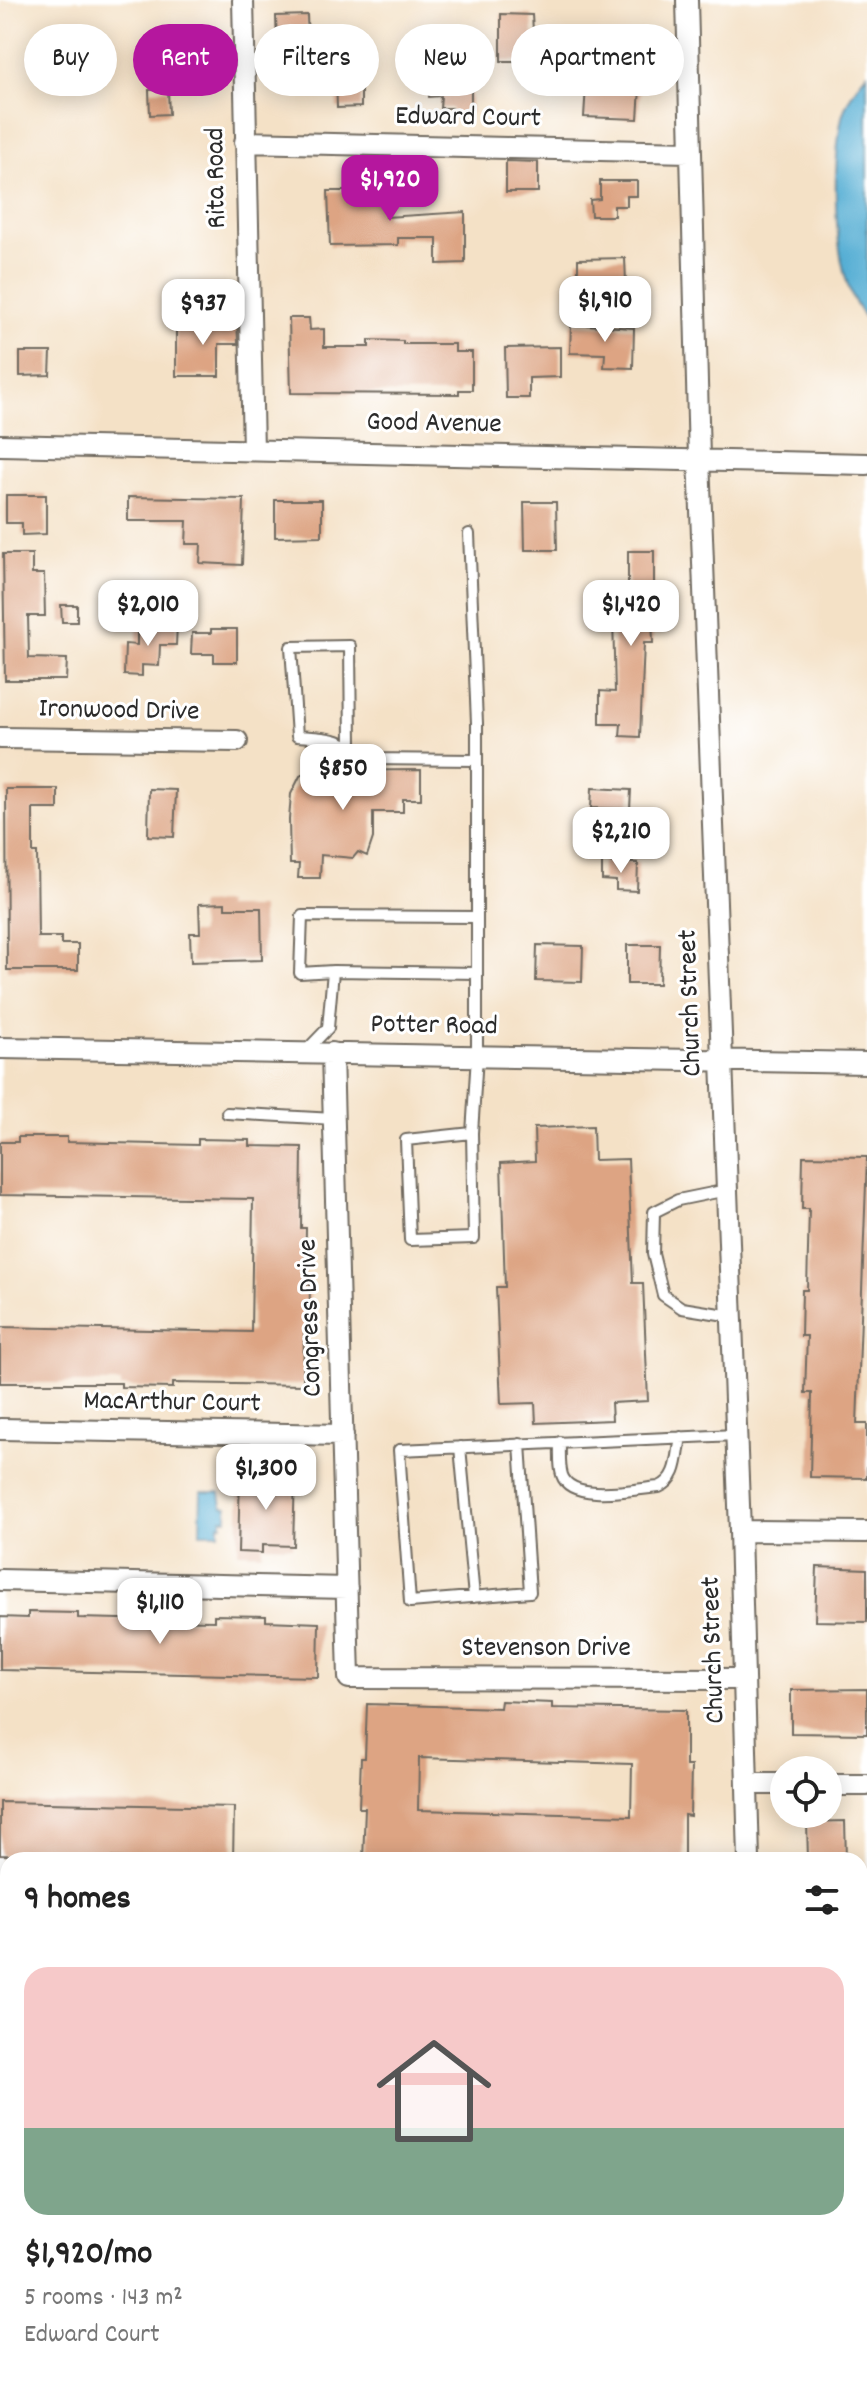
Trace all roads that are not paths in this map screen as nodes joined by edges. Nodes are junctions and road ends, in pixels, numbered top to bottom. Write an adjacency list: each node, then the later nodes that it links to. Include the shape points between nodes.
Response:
1 (243, 0): 3 (street, Rita Road)
2 (687, 0): 4 (street, Church Street)
3 (245, 142): 4 (street, Edward Court); 6 (street, Rita Road)
4 (690, 152): 7 (street, Church Street)
5 (0, 445): 6 (street, Good Avenue)
6 (253, 450): 7 (street, Good Avenue)
7 (699, 458): 8 (street, Good Avenue); 21 (street, Church Street)
8 (867, 464)
9 (469, 534): 13 (lane)
10 (0, 738): 11 (street, Ironwood Drive)
11 (237, 741)
12 (351, 745): 12 (lane, via 350,646 291,647 297,736); 13 (lane, via 365,759)
13 (477, 760): 14 (lane)
14 (477, 917): 15 (lane, via 302,916 300,973); 16 (lane)
15 (333, 971): 16 (lane); 18 (lane, via 328,1028)
16 (477, 973): 20 (lane)
17 (0, 1048): 18 (street, Potter Road)
18 (304, 1053): 19 (street, Potter Road)
19 (332, 1053): 20 (street, Potter Road); 24 (street, Congress Drive)
20 (477, 1056): 21 (street, Potter Road); 25 (lane)
21 (723, 1060): 22 (street, Potter Road); 26 (street, Church Street)
22 (867, 1063)
23 (227, 1113): 24 (lane)
24 (334, 1119): 29 (street, Congress Drive)
25 (472, 1133): 25 (lane, via 474,1238 410,1240 406,1140)
26 (727, 1190): 27 (street, Church Street); 27 (lane, via 678,1200 654,1212 653,1254 663,1295 682,1308)
27 (732, 1316): 30 (street, Church Street)
28 (0, 1429): 29 (street, MacArthur Court)
29 (343, 1435): 38 (street, Congress Drive)
30 (736, 1435): 31 (lane); 35 (street, Church Street)
31 (681, 1437): 32 (lane); 32 (lane, via 668,1483 595,1492 578,1491 561,1474)
32 (560, 1442): 33 (lane)
33 (520, 1444): 34 (lane); 39 (lane, via 530,1592)
34 (460, 1447): 39 (lane); 39 (lane, via 399,1450 410,1602)
35 (740, 1531): 36 (street); 41 (street, Church Street)
36 (867, 1532)
37 (0, 1580): 38 (street)
38 (347, 1588): 40 (street, Congress Drive)
39 (474, 1597)
40 (349, 1678): 41 (street, Stevenson Drive)
41 (743, 1679): 42 (street, Church Street)
42 (748, 1784): 43 (street); 46 (street, Church Street)
43 (770, 1784)
44 (842, 1785): 45 (street)
45 (867, 1785)
46 (749, 1852)

